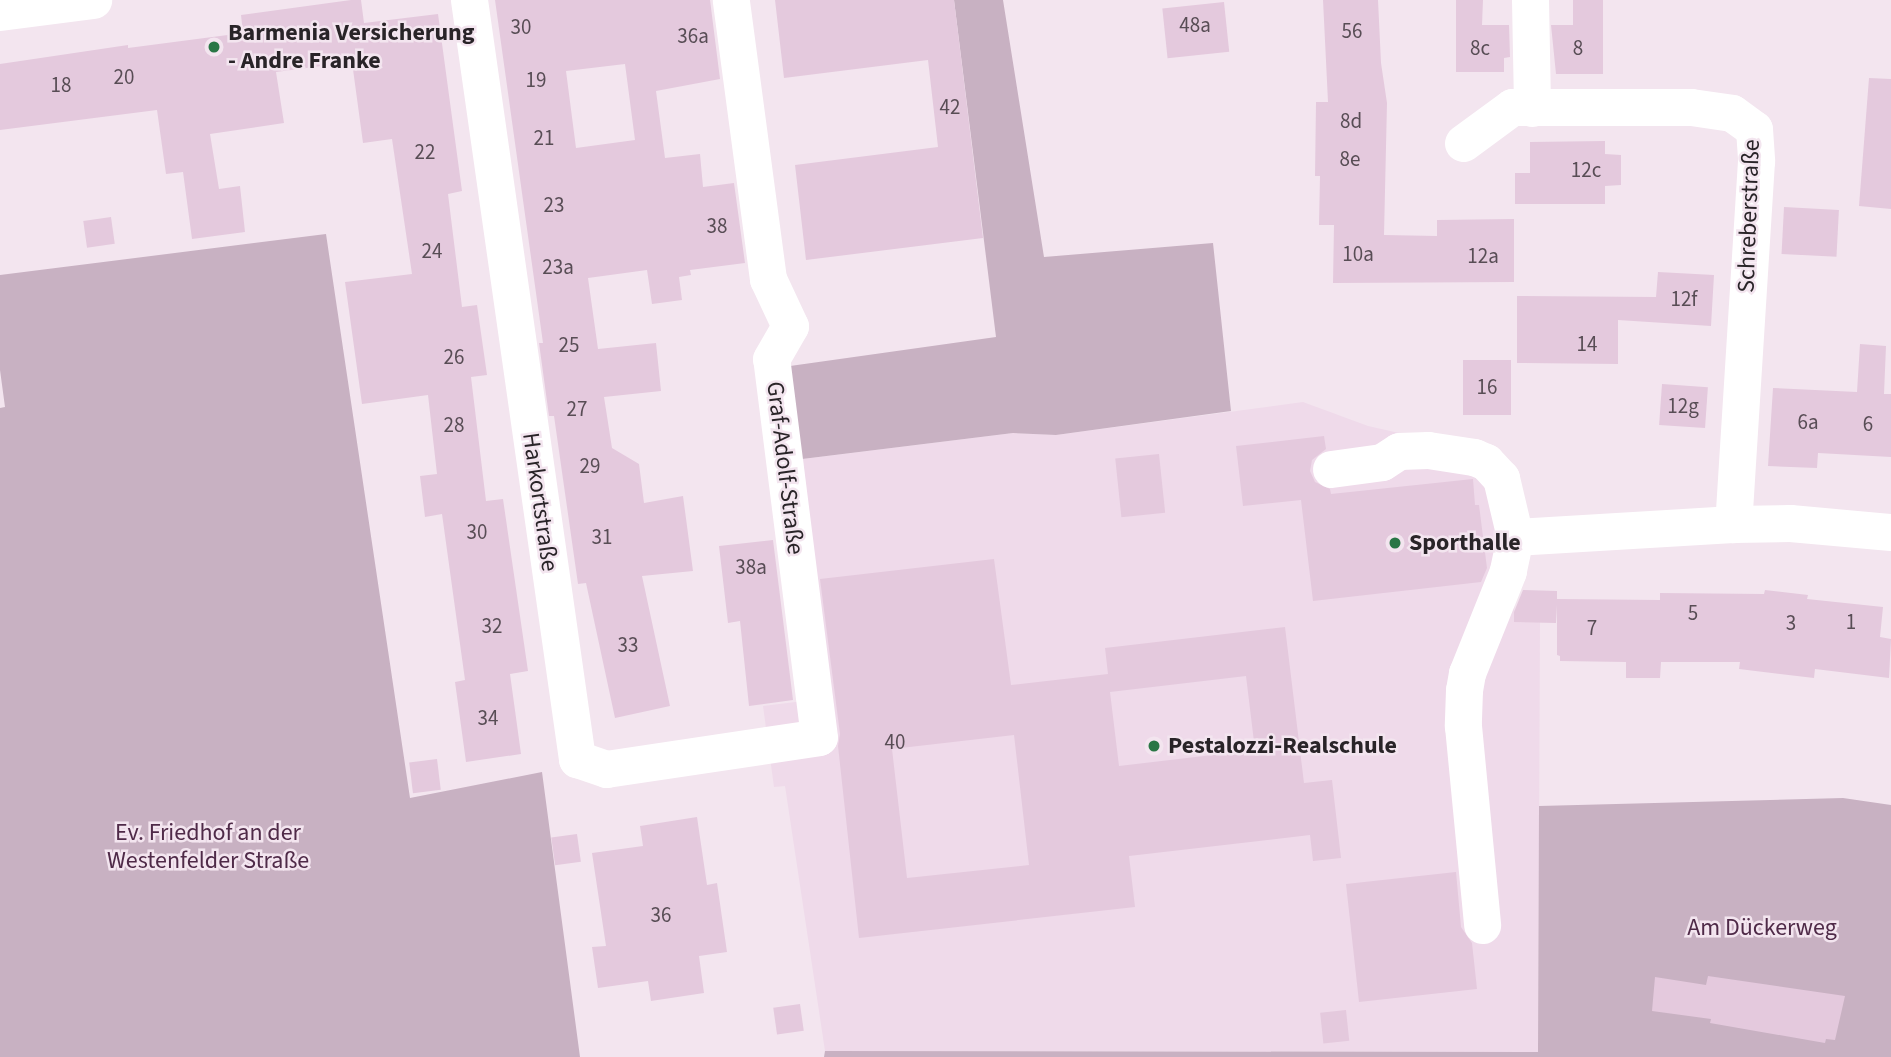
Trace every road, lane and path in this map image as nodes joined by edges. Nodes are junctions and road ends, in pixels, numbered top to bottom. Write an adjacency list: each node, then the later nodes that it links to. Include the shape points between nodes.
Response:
1 (93, 0): 5 (street)
2 (469, 0): 12 (street, Harkortstraße, via 577,759 606,769)
3 (731, 0): 12 (street, Graf-Adolf-Straße, via 768,279 789,326 771,359)
4 (1530, 0): 6 (street)
5 (0, 12)
6 (1532, 108): 7 (street, Schreberstraße, via 1512,107); 9 (street, Schreberstraße, via 1691,107 1731,113 1754,130 1756,161)
7 (1463, 143)
8 (1331, 469): 11 (street, via 1382,461 1399,452 1427,450 1474,457 1501,478)
9 (1733, 524): 10 (street, via 1790,523); 11 (street)
10 (1891, 532)
11 (1515, 537): 13 (street, via 1508,571 1464,690 1463,726)
12 (819, 737)
13 (1482, 925)

